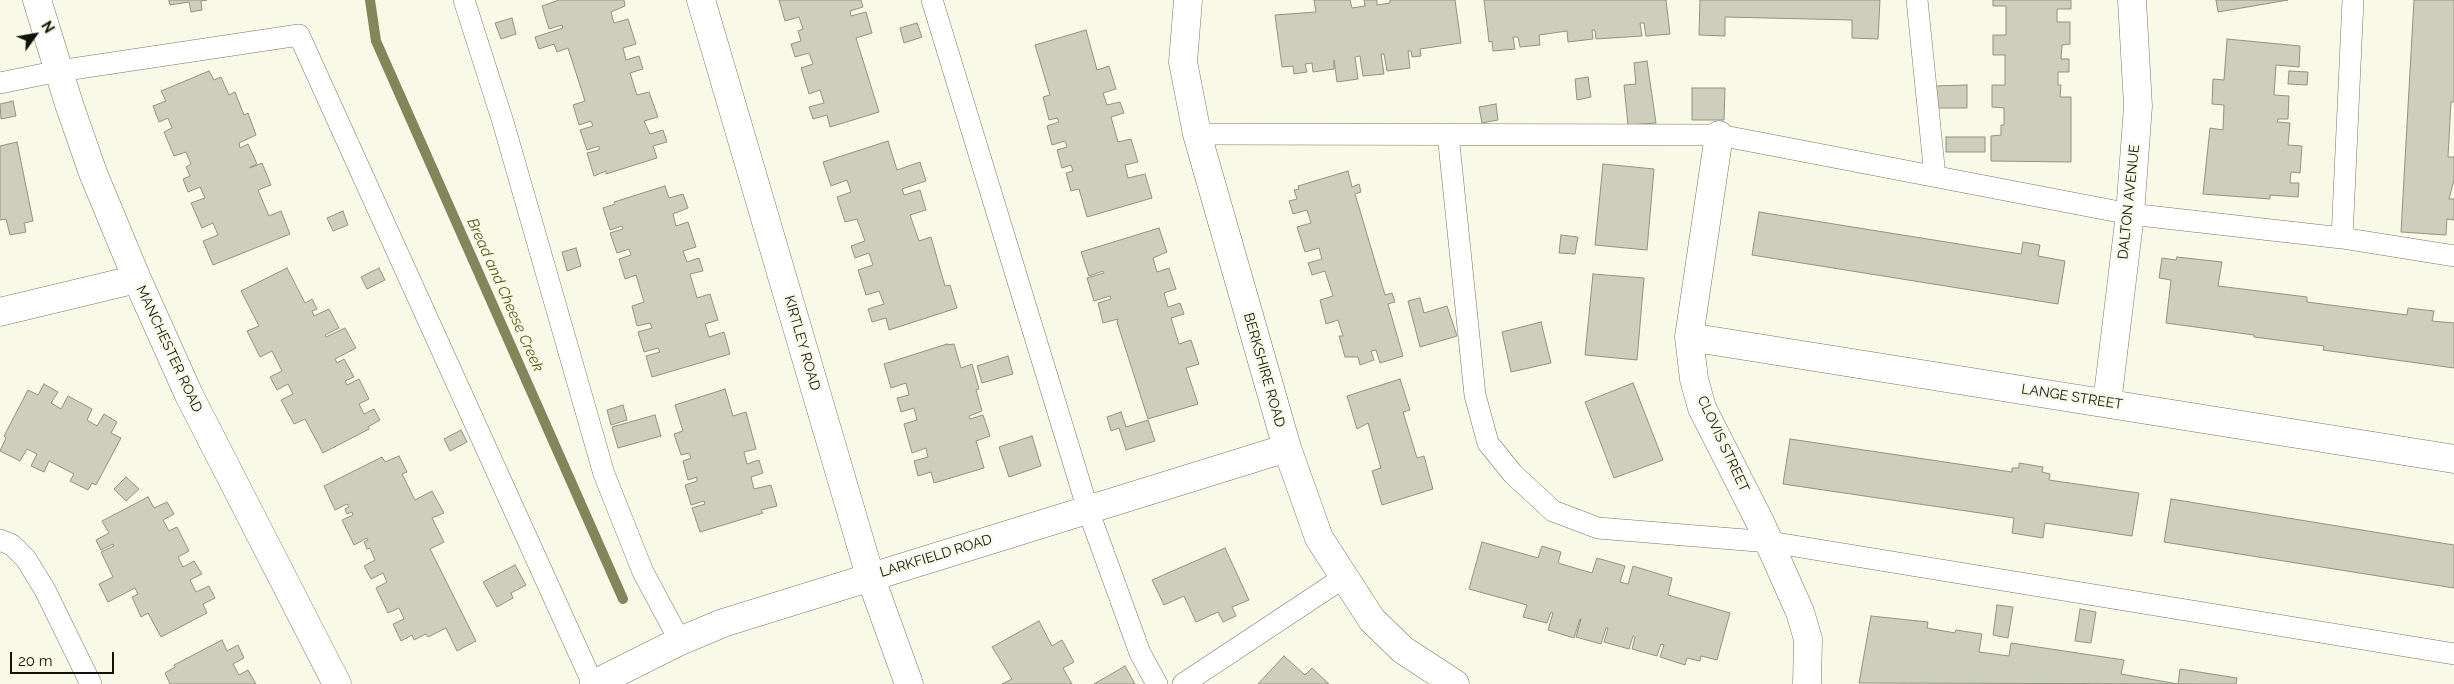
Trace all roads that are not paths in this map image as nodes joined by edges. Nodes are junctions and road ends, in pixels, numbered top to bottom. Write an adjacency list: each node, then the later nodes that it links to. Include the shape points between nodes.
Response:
1 (36, 0): 9 (street, MANCHESTER ROAD)
2 (464, 0): 29 (lane, via 503,122 604,474 642,572)
3 (701, 0): 27 (street, KIRTLEY ROAD)
4 (932, 0): 24 (lane)
5 (1188, 0): 11 (street, BERKSHIRE ROAD, via 1183,62)
6 (1917, 0): 14 (lane)
7 (2132, 0): 15 (street, DALTON AVENUE, via 2138,106)
8 (2353, 0): 16 (lane)
9 (58, 72): 10 (lane); 18 (street, MANCHESTER ROAD, via 93,173); 33 (lane, via 299,35)
10 (0, 84)
11 (1197, 134): 12 (lane); 22 (street, BERKSHIRE ROAD)
12 (1448, 134): 13 (lane); 26 (lane, via 1475,395 1488,443 1513,474 1553,511 1598,528)
13 (1719, 135): 14 (lane); 20 (street, CLOVIS STREET)
14 (1935, 176): 15 (lane)
15 (2130, 214): 16 (lane); 21 (street, DALTON AVENUE)
16 (2342, 238): 17 (lane)
17 (2454, 256)
18 (137, 279): 19 (street); 32 (street, MANCHESTER ROAD, via 189,395)
19 (0, 312)
20 (1689, 337): 21 (street, LANGE STREET); 26 (street, CLOVIS STREET, via 1694,379 1702,408)
21 (2107, 403): 23 (street, LANGE STREET)
22 (1287, 448): 24 (street, LARKFIELD ROAD); 28 (street, BERKSHIRE ROAD, via 1319,538)
23 (2454, 459)
24 (1088, 510): 27 (street, LARKFIELD ROAD); 35 (lane, via 1140,653)
25 (0, 540): 31 (lane, via 12,545 26,559 45,590)
26 (1770, 542): 30 (lane); 38 (street, CLOVIS STREET, via 1808,639)
27 (870, 576): 29 (street, LARKFIELD ROAD, via 733,620); 34 (street, KIRTLEY ROAD)
28 (1343, 578): 36 (lane); 37 (street, BERKSHIRE ROAD, via 1372,620 1403,650)
29 (680, 641): 33 (street, LARKFIELD ROAD)
30 (2454, 654)
31 (91, 684)
32 (337, 684)
33 (593, 684)
34 (909, 684)
35 (1158, 684)
36 (1183, 684)
37 (1456, 684)
38 (1807, 684)

